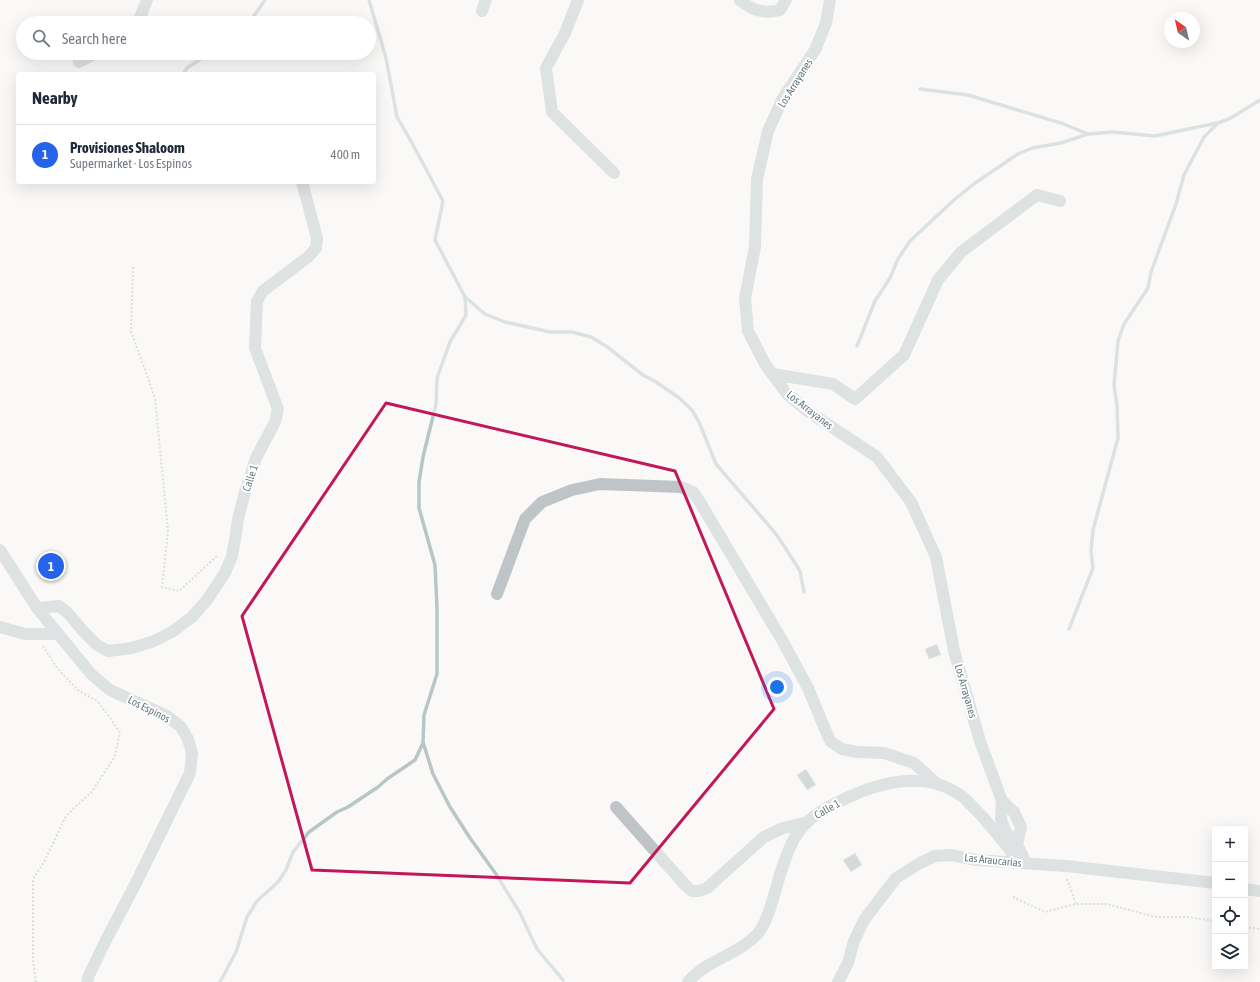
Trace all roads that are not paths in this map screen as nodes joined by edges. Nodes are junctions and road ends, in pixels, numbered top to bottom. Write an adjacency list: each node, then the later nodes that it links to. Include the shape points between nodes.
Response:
1 (147, 0): 6 (street)
2 (578, 0): 9 (street, via 565,33 546,68 552,112)
3 (740, 0): 4 (street, via 760,11 771,13 780,10)
4 (786, 0)
5 (830, 0): 12 (street, Los Arrayanes, via 826,23 815,50 783,98 768,132 757,179 755,247 745,298 748,331)
6 (141, 16)
7 (83, 60): 8 (street)
8 (79, 62)
9 (614, 173)
10 (303, 184): 15 (street, Calle 1, via 317,238 316,248 263,291 257,301 255,348 278,409 275,422 256,458 238,519 232,556 225,572 192,618 160,638 132,648 108,652 83,632 59,606)
11 (1060, 201): 12 (street, via 1037,195 961,252 938,280 904,355 855,400 833,384)
12 (772, 374): 21 (street, Los Arrayanes, via 787,394 809,412 877,458 911,502 936,557 954,651 980,741 1002,801 1005,831 1017,844)
13 (0, 550): 15 (street, Los Espinos)
14 (497, 594): 18 (street, via 525,519 542,502 572,490 600,484 681,487 693,492 778,633 808,688 832,742 842,749 884,753 914,763)
15 (37, 608): 17 (street, Los Espinos)
16 (1, 629): 17 (street, via 25,634)
17 (58, 634): 25 (street, Los Espinos, via 91,674 110,690 167,716 181,727 192,753 190,773)
18 (936, 783): 20 (street, Calle 1, via 912,780 886,783 825,808); 21 (street, Calle 1, via 960,795)
19 (616, 808): 20 (street, via 680,881 692,891 699,892 707,888 764,838 783,828)
20 (804, 823): 26 (street, Calle 1, via 783,866 769,913 759,931 744,945 718,959)
21 (1023, 863): 22 (street, Las Araucarias); 27 (street, Las Araucarias, via 976,860 951,855 935,856 896,878 864,920)
22 (1212, 883)
23 (1248, 890): 24 (street)
24 (1260, 892)
25 (87, 982)
26 (688, 982)
27 (838, 982)

